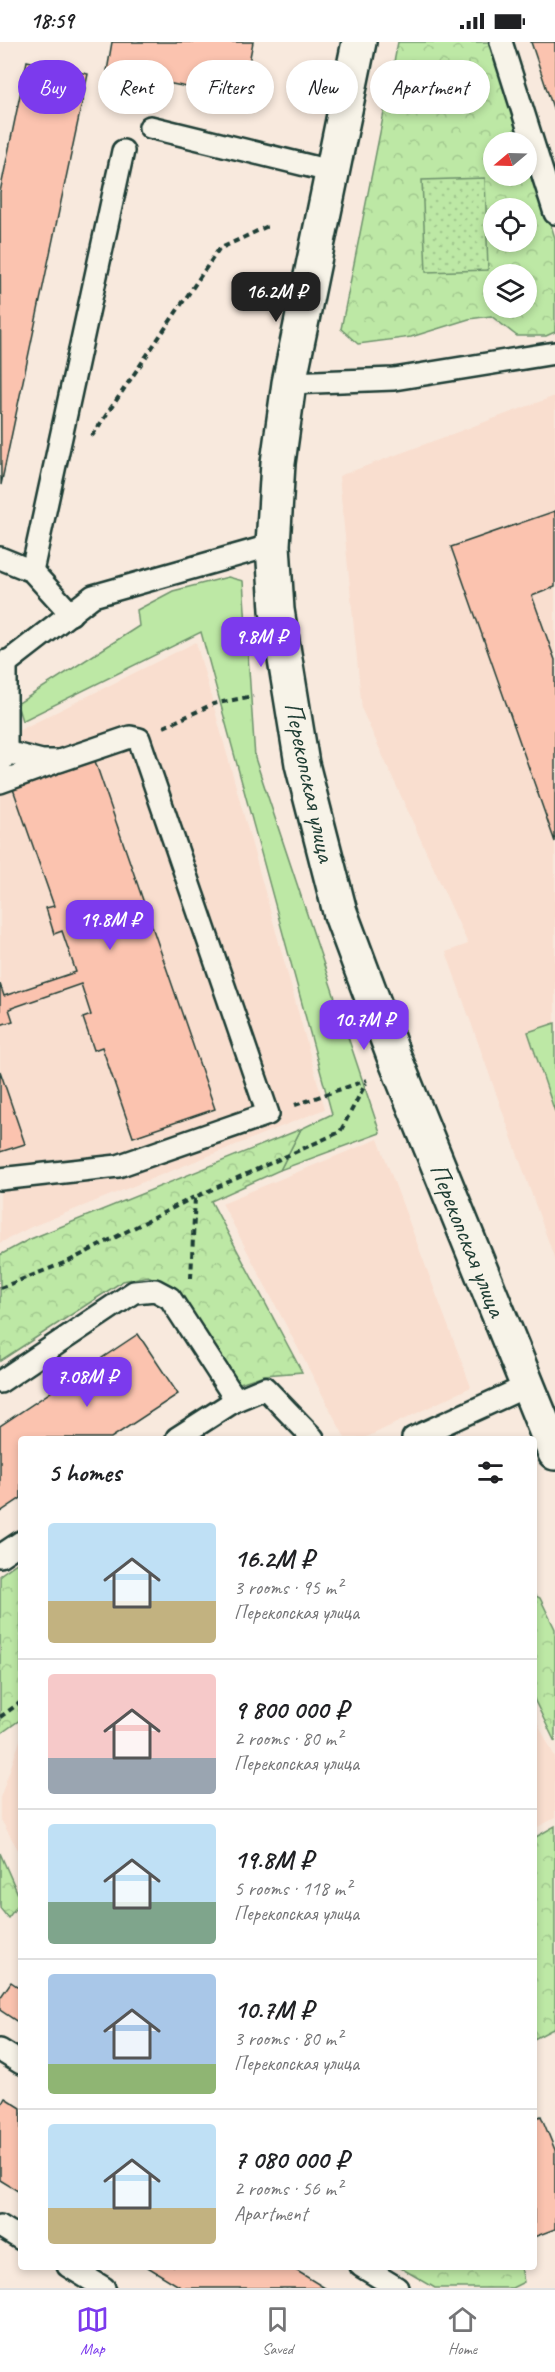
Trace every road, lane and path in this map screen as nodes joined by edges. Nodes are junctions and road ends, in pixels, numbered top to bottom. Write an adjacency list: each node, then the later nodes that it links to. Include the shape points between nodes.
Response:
1 (359, 42): 5 (street, Перекопская улица)
2 (501, 42): 6 (lane)
3 (150, 127): 5 (lane)
4 (123, 150): 13 (lane)
5 (334, 172): 9 (street, Перекопская улица)
6 (555, 213)
7 (270, 225): 10 (path, via 219,249)
8 (555, 353): 9 (lane, via 394,380)
9 (289, 383): 11 (street, Перекопская улица, via 278,463)
10 (88, 440)
11 (273, 545): 14 (lane, via 93,596); 27 (street, Перекопская улица, via 277,610 294,719 317,829 340,912)
12 (0, 558): 13 (lane)
13 (32, 571): 14 (lane)
14 (71, 614): 15 (lane)
15 (3, 664): 18 (lane)
16 (253, 696): 17 (path, via 213,704)
17 (139, 739): 19 (lane, via 130,737); 21 (lane)
18 (3, 758): 19 (lane, via 50,762)
19 (67, 758): 20 (lane)
20 (0, 782)
21 (268, 1114): 22 (lane, via 118,1166); 23 (path, via 368,1080 340,1132)
22 (0, 1179)
23 (195, 1197): 24 (path, via 69,1261); 25 (path)
24 (0, 1288)
25 (188, 1327): 26 (lane, via 170,1298 155,1290 134,1292); 28 (lane)
26 (0, 1382)
27 (527, 1386): 31 (lane); 32 (street, Перекопская улица)
28 (236, 1400): 29 (lane); 30 (lane, via 265,1388)
29 (180, 1436)
30 (311, 1436)
31 (417, 1436)
32 (555, 1453)
33 (18, 1544): 34 (lane)
34 (0, 1556)
35 (18, 1704): 36 (path)
36 (0, 1717)
37 (0, 2050): 38 (lane)
38 (18, 2061)
39 (0, 2226): 40 (lane)
40 (18, 2237)
41 (75, 2270): 43 (lane)
42 (368, 2270): 44 (lane)
43 (104, 2288)
44 (397, 2288)

